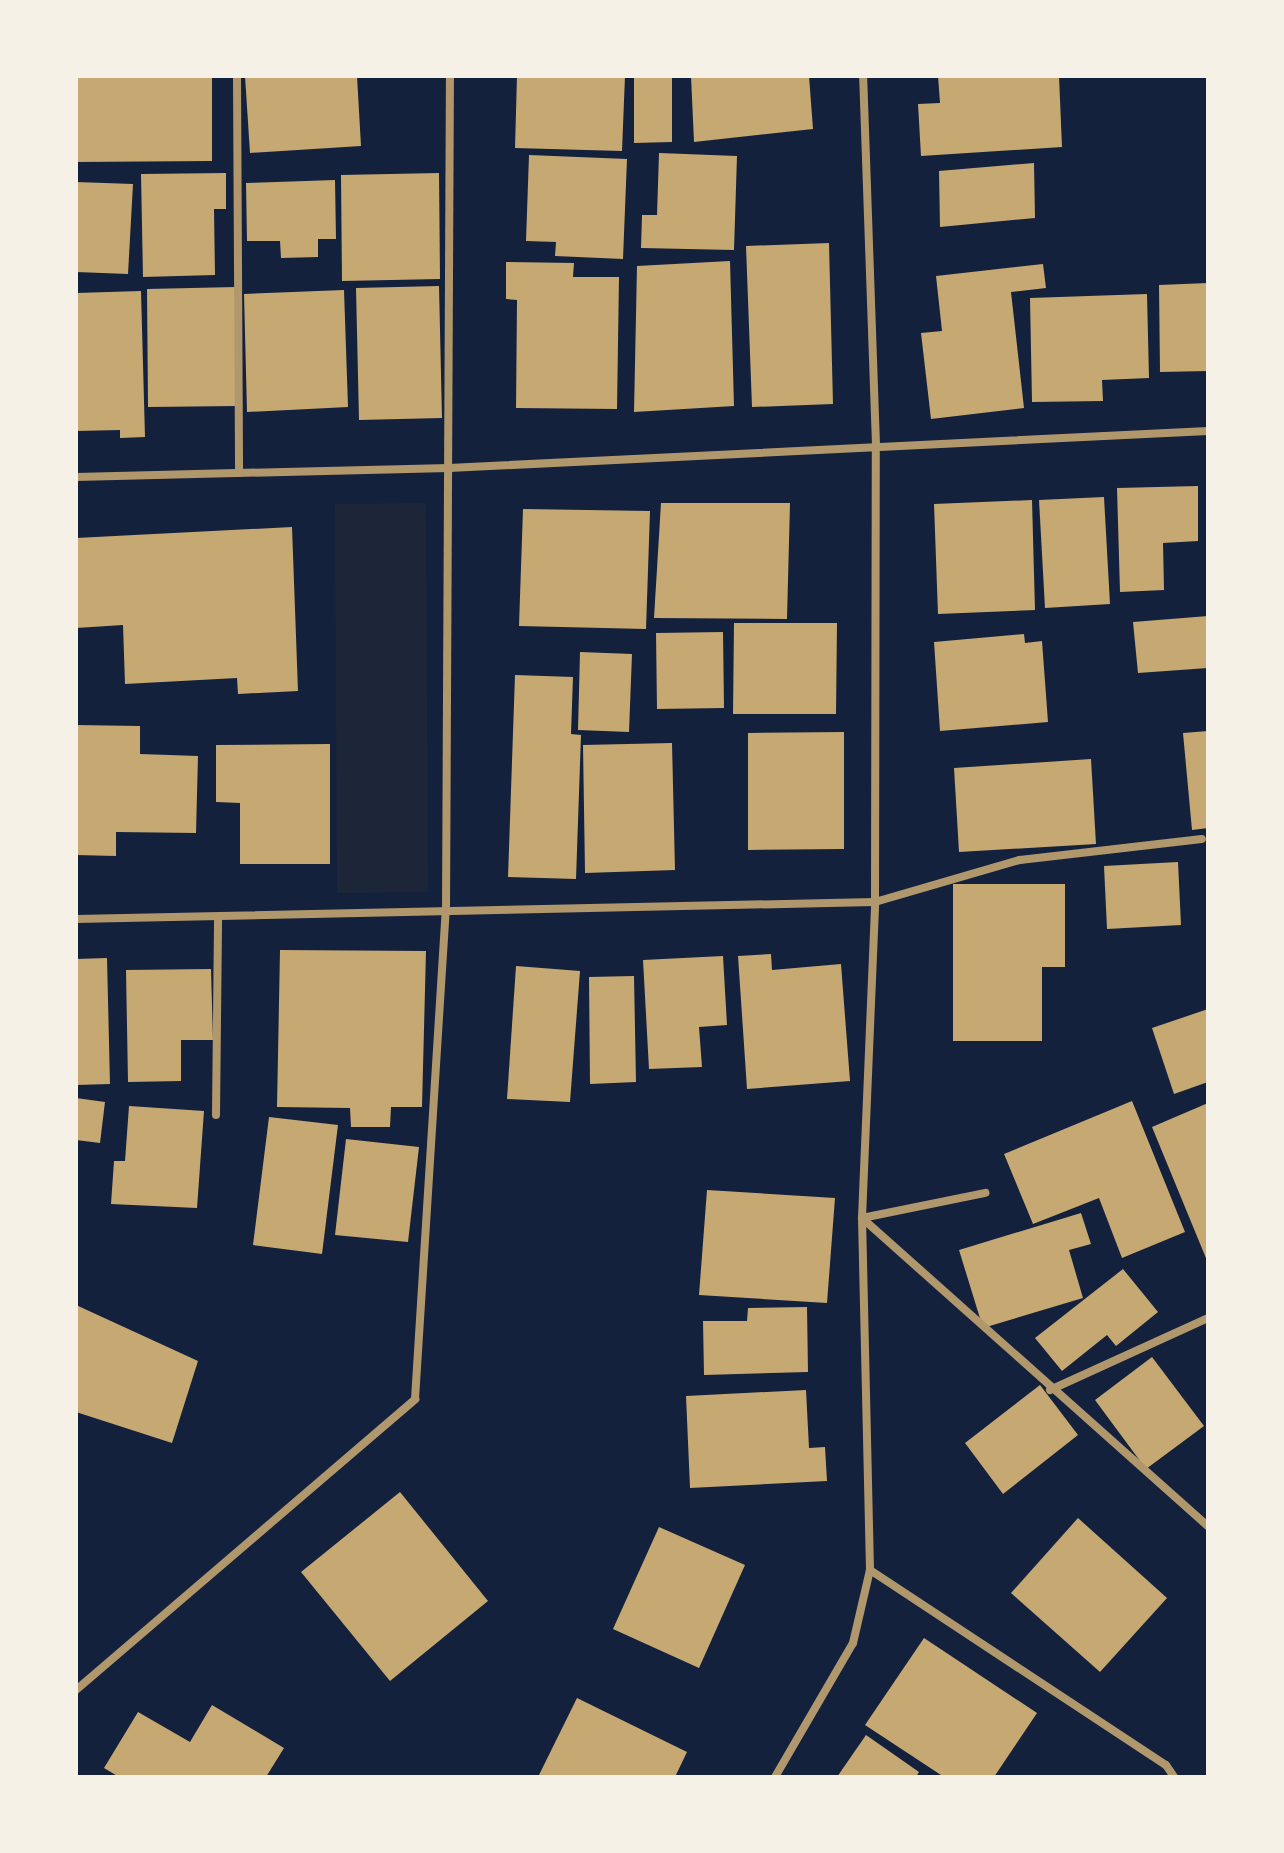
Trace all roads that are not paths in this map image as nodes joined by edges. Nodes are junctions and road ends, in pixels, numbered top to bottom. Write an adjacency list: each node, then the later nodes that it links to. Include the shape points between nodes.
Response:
1 (237, 76): 7 (street)
2 (450, 76): 6 (street)
3 (863, 76): 5 (street)
4 (1208, 431): 5 (street)
5 (876, 445): 6 (street); 10 (street)
6 (449, 468): 7 (street); 11 (street)
7 (239, 473): 8 (street)
8 (76, 477)
9 (1202, 839): 10 (street, via 1020,860)
10 (875, 902): 11 (street); 16 (street)
11 (446, 911): 12 (street); 21 (street, via 415,1399)
12 (218, 917): 13 (street); 14 (street)
13 (76, 919)
14 (216, 1115)
15 (985, 1193): 16 (street)
16 (862, 1218): 18 (street); 20 (street)
17 (1208, 1318): 18 (street)
18 (1050, 1390): 19 (street)
19 (1208, 1526)
20 (870, 1570): 22 (street, via 853,1643); 23 (street, via 1166,1765)
21 (76, 1690)
22 (775, 1777)
23 (1174, 1777)

